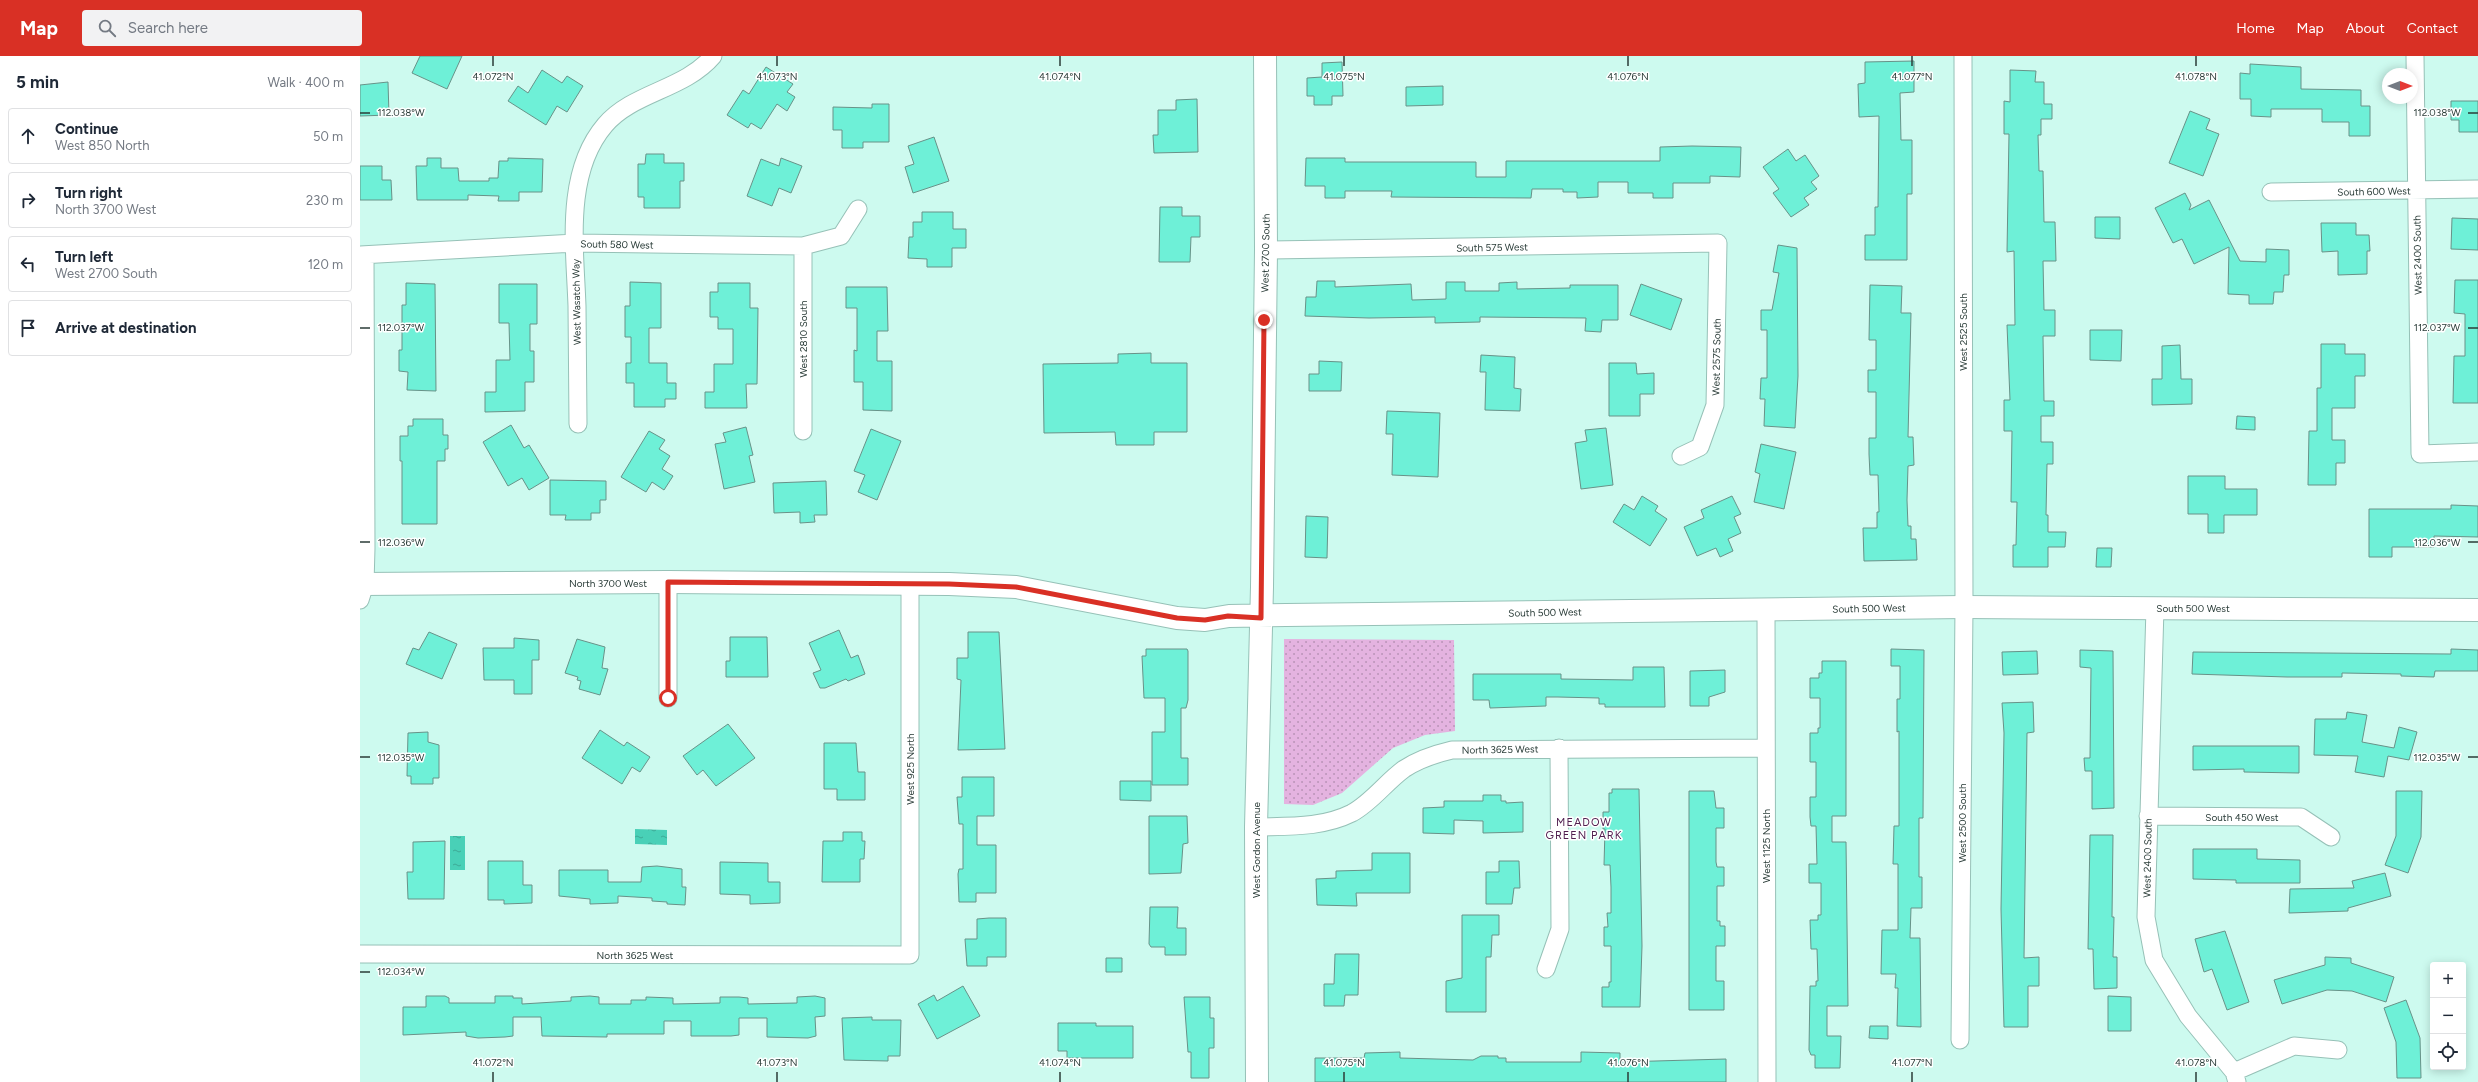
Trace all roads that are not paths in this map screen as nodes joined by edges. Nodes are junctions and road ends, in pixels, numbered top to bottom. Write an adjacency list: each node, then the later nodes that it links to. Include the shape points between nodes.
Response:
1 (713, 56): 9 (street, West Wasatch Way, via 690,77 626,107 605,125 592,144 582,168 577,192)
2 (1265, 56): 12 (street, West 2700 South)
3 (1963, 56): 21 (street, West 2525 South)
4 (2415, 56): 6 (street, West 2400 South)
5 (2478, 189): 6 (street, South 600 West)
6 (2416, 190): 7 (street, South 600 West); 16 (street, West 2400 South, via 2420,454)
7 (2271, 192)
8 (858, 209): 11 (street, South 580 West, via 841,236)
9 (575, 243): 11 (street, South 580 West); 13 (street, South 580 West); 14 (street, West Wasatch Way)
10 (1718, 243): 12 (street, South 575 West); 17 (street, West 2575 South, via 1715,405 1700,447)
11 (803, 246): 15 (street, West 2810 South)
12 (1266, 250): 25 (street, West 2700 South)
13 (362, 255): 20 (street)
14 (578, 424)
15 (803, 431)
16 (2478, 452)
17 (1681, 456)
18 (668, 582): 19 (street, North 3700 West); 20 (street, North 3700 West); 26 (street)
19 (910, 584): 25 (street, North 3700 West, via 1016,587 1177,618); 33 (street, West 925 North)
20 (362, 590)
21 (1964, 607): 22 (street, South 500 West); 23 (street, South 500 West); 35 (street, West 2500 South)
22 (2155, 608): 24 (street, South 500 West); 29 (street, West 2400 South)
23 (1766, 610): 25 (street, South 500 West, via 1286,615); 28 (street, West 1125 North)
24 (2478, 610)
25 (1261, 618): 30 (street, West Gordon Avenue)
26 (668, 698)
27 (1559, 748): 28 (street, North 3625 West); 30 (street, North 3625 West, via 1440,752 1404,770 1364,804 1335,820 1308,826); 34 (street, via 1560,929)
28 (1766, 748): 39 (street, West 1125 North)
29 (2148, 816): 31 (street, South 450 West, via 2301,817); 37 (street, West 2400 South, via 2146,917 2154,960 2188,1016)
30 (1256, 827): 38 (street, West Gordon Avenue)
31 (2331, 836)
32 (360, 954): 33 (street, North 3625 West)
33 (910, 955)
34 (1546, 969)
35 (1960, 1040)
36 (2338, 1050): 37 (street, via 2294,1046)
37 (2236, 1077)
38 (1257, 1082)
39 (1767, 1082)

